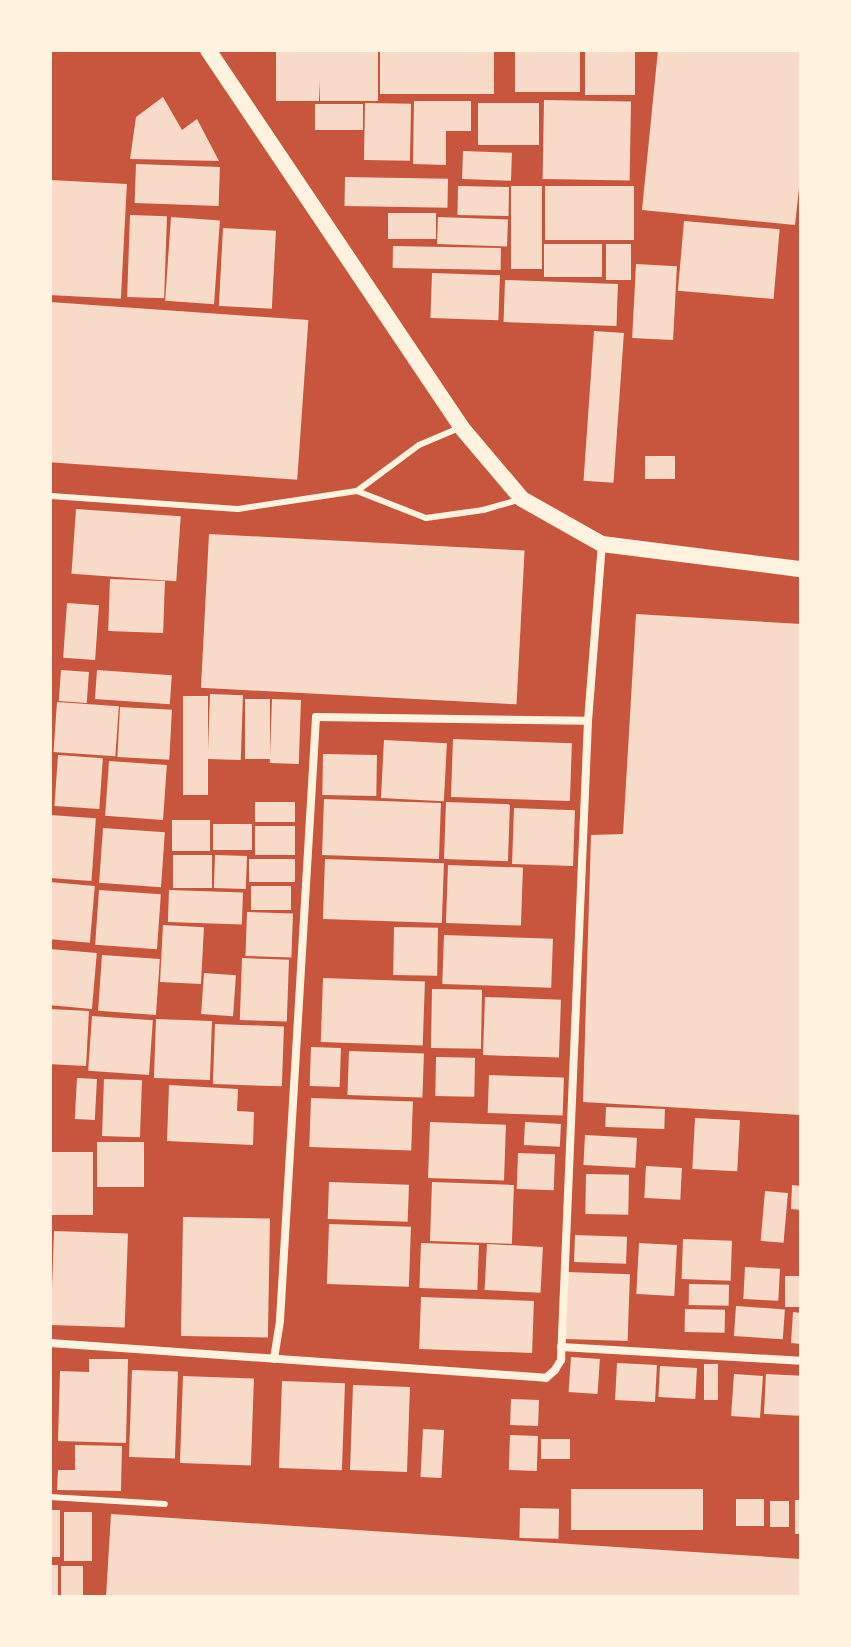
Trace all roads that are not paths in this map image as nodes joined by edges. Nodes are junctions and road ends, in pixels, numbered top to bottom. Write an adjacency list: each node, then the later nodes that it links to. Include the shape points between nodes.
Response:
1 (208, 50): 2 (main road)
2 (461, 427): 3 (lane, via 419,445); 5 (main road)
3 (357, 491): 4 (lane, via 238,509); 5 (lane, via 426,518)
4 (51, 496)
5 (522, 499): 6 (main road)
6 (602, 544): 7 (main road); 8 (street)
7 (801, 569)
8 (588, 721): 10 (street); 11 (street, via 316,717)
9 (50, 1343): 11 (street)
10 (561, 1347): 11 (street, via 561,1360 546,1378); 12 (street)
11 (274, 1359)
12 (801, 1361)
13 (50, 1497): 14 (lane)
14 (165, 1504)

